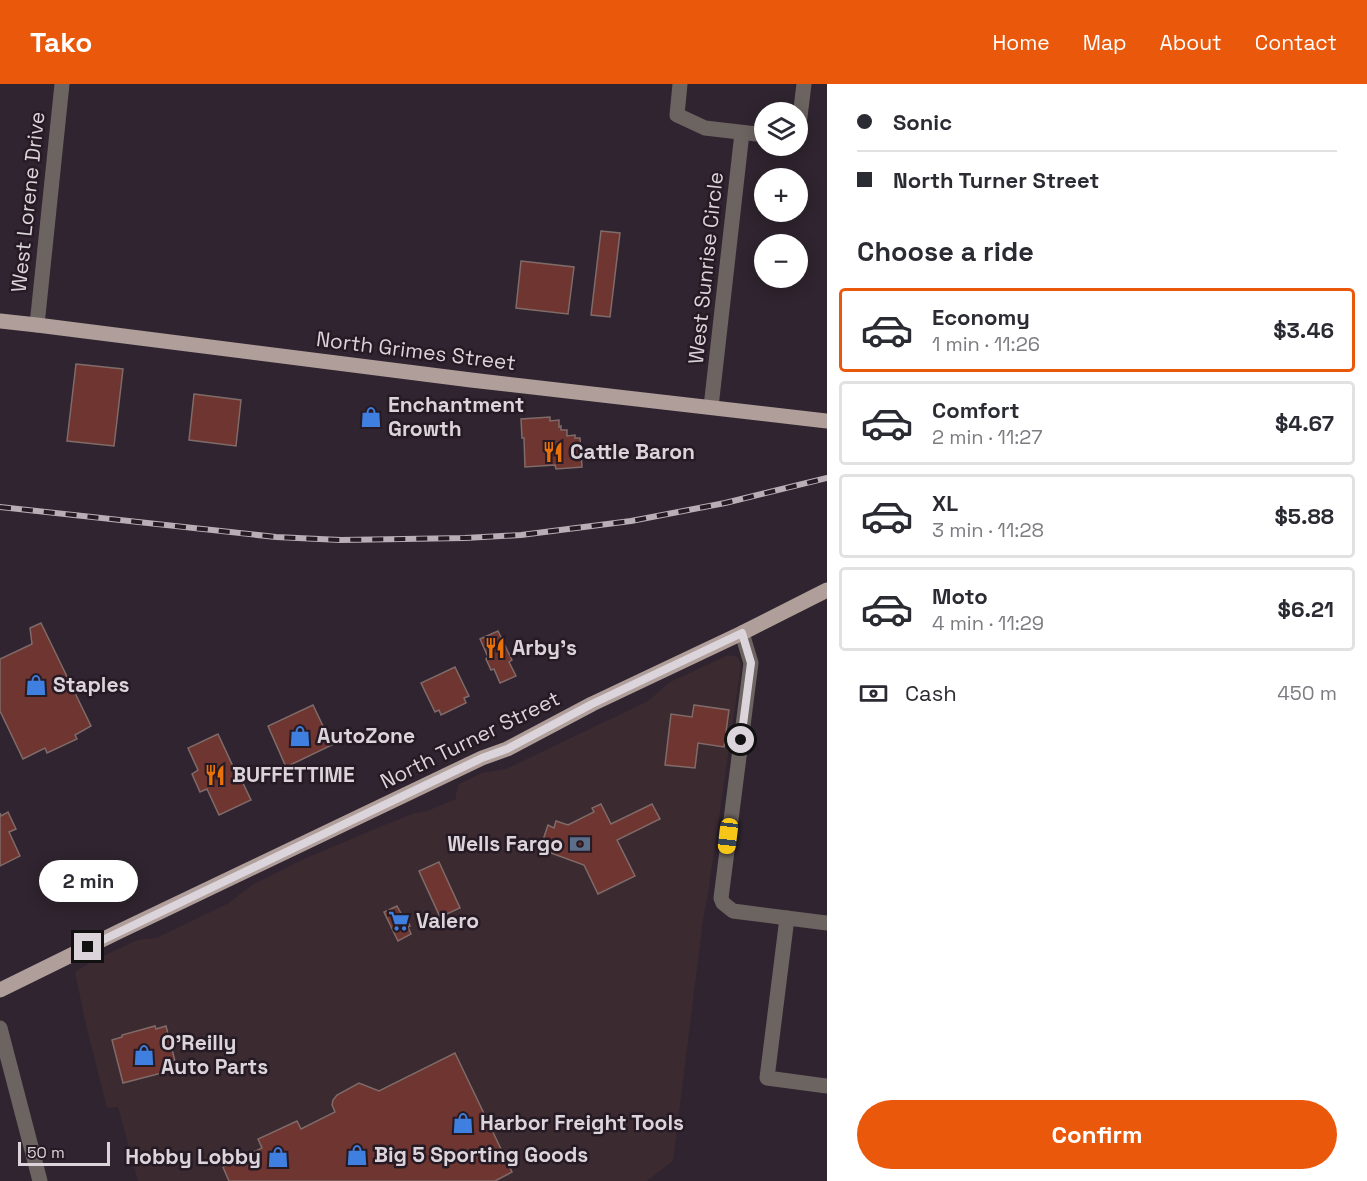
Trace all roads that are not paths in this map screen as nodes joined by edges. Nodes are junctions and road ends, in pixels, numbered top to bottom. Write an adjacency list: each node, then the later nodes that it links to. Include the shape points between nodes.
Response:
1 (62, 84): 8 (street, West Lorene Drive)
2 (680, 84): 5 (street, via 677,115 705,128)
3 (804, 84): 4 (street)
4 (802, 102)
5 (742, 133): 6 (street); 9 (street, West Sunrise Circle)
6 (754, 134)
7 (0, 321): 8 (main road, North Grimes Street)
8 (37, 325): 9 (main road, North Grimes Street)
9 (711, 407): 10 (main road, North Grimes Street)
10 (827, 421)
11 (827, 590): 12 (main road, North Turner Street)
12 (742, 633): 13 (street, via 751,663 721,898 733,911); 15 (main road, North Turner Street)
13 (787, 918): 14 (street); 17 (street, via 767,1078)
14 (827, 923)
15 (0, 990)
16 (0, 1028): 18 (street)
17 (827, 1086)
18 (40, 1181)

